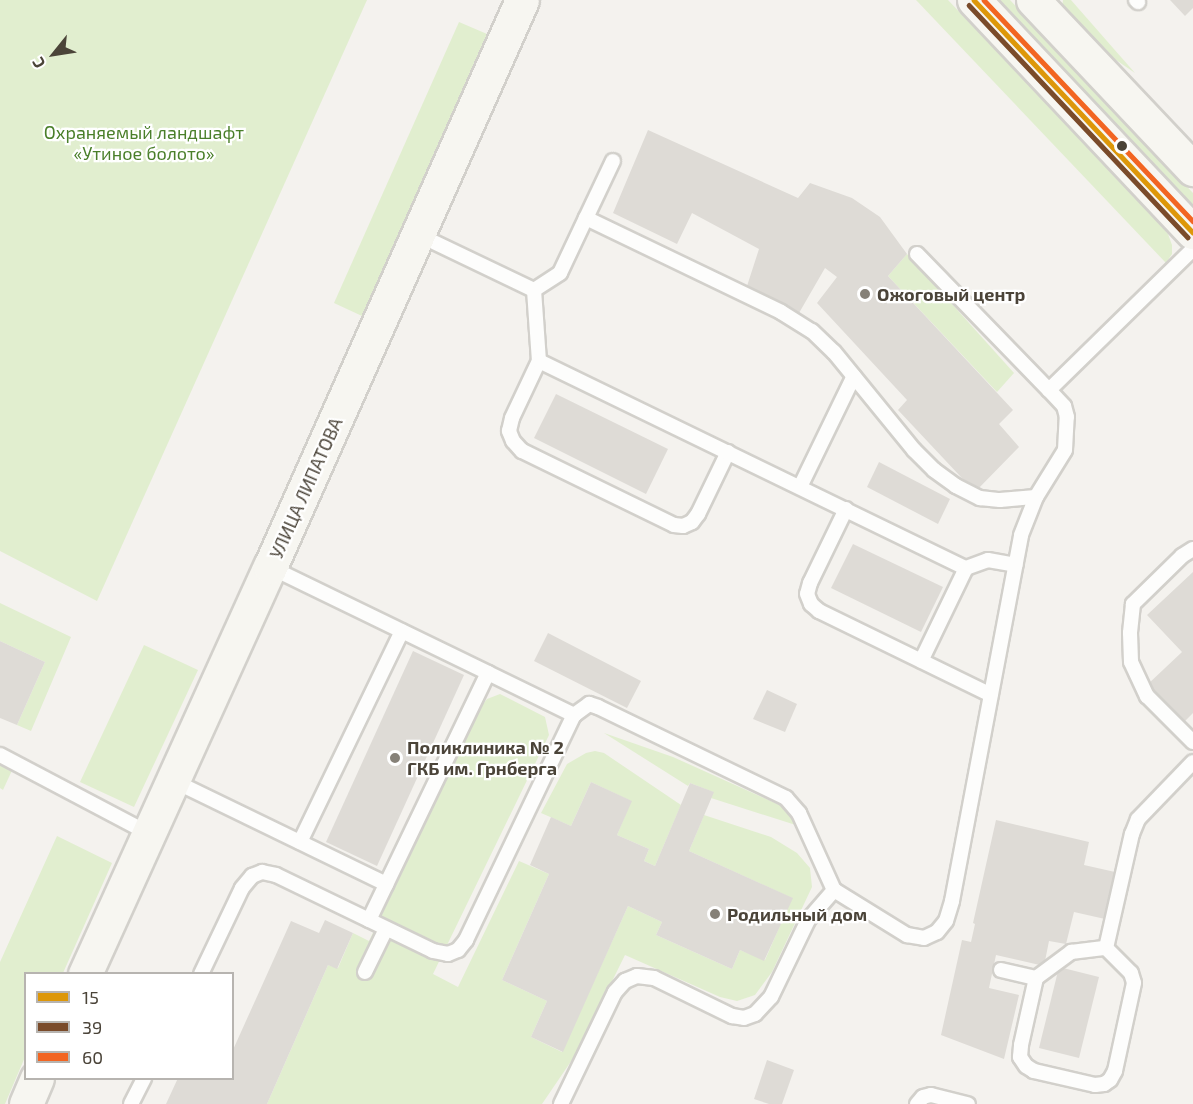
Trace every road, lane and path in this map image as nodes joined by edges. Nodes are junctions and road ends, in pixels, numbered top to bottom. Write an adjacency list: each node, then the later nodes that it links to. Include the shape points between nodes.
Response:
1 (522, 0): 8 (street, УЛИЦА ЛИПАТОВА)
2 (974, 0): 7 (street)
3 (1034, 0): 5 (street)
4 (613, 161): 6 (lane)
5 (1193, 169)
6 (586, 218): 11 (lane, via 560,273); 13 (lane, via 781,312 812,331)
7 (1193, 232)
8 (419, 235): 11 (lane); 21 (street, УЛИЦА ЛИПАТОВА)
9 (1193, 249): 14 (lane)
10 (917, 254): 14 (lane)
11 (534, 290): 12 (lane)
12 (539, 361): 15 (lane); 15 (lane, via 512,418 509,431 513,441 522,451 674,525 692,522 698,514)
13 (854, 376): 16 (lane); 17 (lane, via 914,450 956,486 980,498)
14 (1049, 390): 17 (lane, via 1064,406 1067,417 1065,450)
15 (728, 452): 16 (lane)
16 (800, 487): 18 (lane)
17 (1036, 497): 20 (lane, via 1021,535)
18 (846, 509): 22 (lane); 24 (lane, via 810,583 807,594 811,604)
19 (1193, 549): 28 (lane, via 1133,604 1130,633 1131,662 1147,696)
20 (1016, 565): 22 (lane, via 988,560); 26 (lane)
21 (270, 567): 23 (lane); 31 (street, УЛИЦА ЛИПАТОВА)
22 (966, 568): 24 (lane)
23 (402, 631): 25 (lane); 33 (lane)
24 (921, 661): 26 (lane)
25 (488, 673): 27 (lane); 34 (lane)
26 (991, 695): 35 (lane, via 952,901 942,927 924,938 907,935)
27 (574, 715): 35 (lane, via 589,704 598,706 786,798 799,813); 37 (lane, via 458,950 448,954 433,951)
28 (1193, 742)
29 (0, 754): 32 (lane)
30 (1193, 762): 38 (lane, via 1138,819)
31 (174, 781): 32 (street, УЛИЦА ЛИПАТОВА); 33 (lane)
32 (150, 834): 40 (street, УЛИЦА ЛИПАТОВА)
33 (300, 842): 34 (lane)
34 (386, 884): 36 (lane)
35 (834, 890): 48 (lane, via 808,920 771,997 755,1014 744,1018 732,1016 654,978 637,976 625,981 615,992)
36 (369, 920): 37 (lane); 41 (lane, via 262,872 252,876 242,888)
37 (386, 929): 42 (lane)
38 (1106, 948): 43 (lane, via 1071,952); 43 (lane, via 1131,973 1134,983 1115,1071 1104,1084 1034,1071 1020,1057)
39 (1001, 970): 43 (lane)
40 (86, 972)
41 (202, 972)
42 (365, 972)
43 (1036, 978)
44 (36, 1080): 46 (street)
45 (143, 1080): 47 (lane)
46 (26, 1104)
47 (131, 1104)
48 (561, 1104)
49 (917, 1104): 50 (lane, via 932,1095)
50 (968, 1104)

